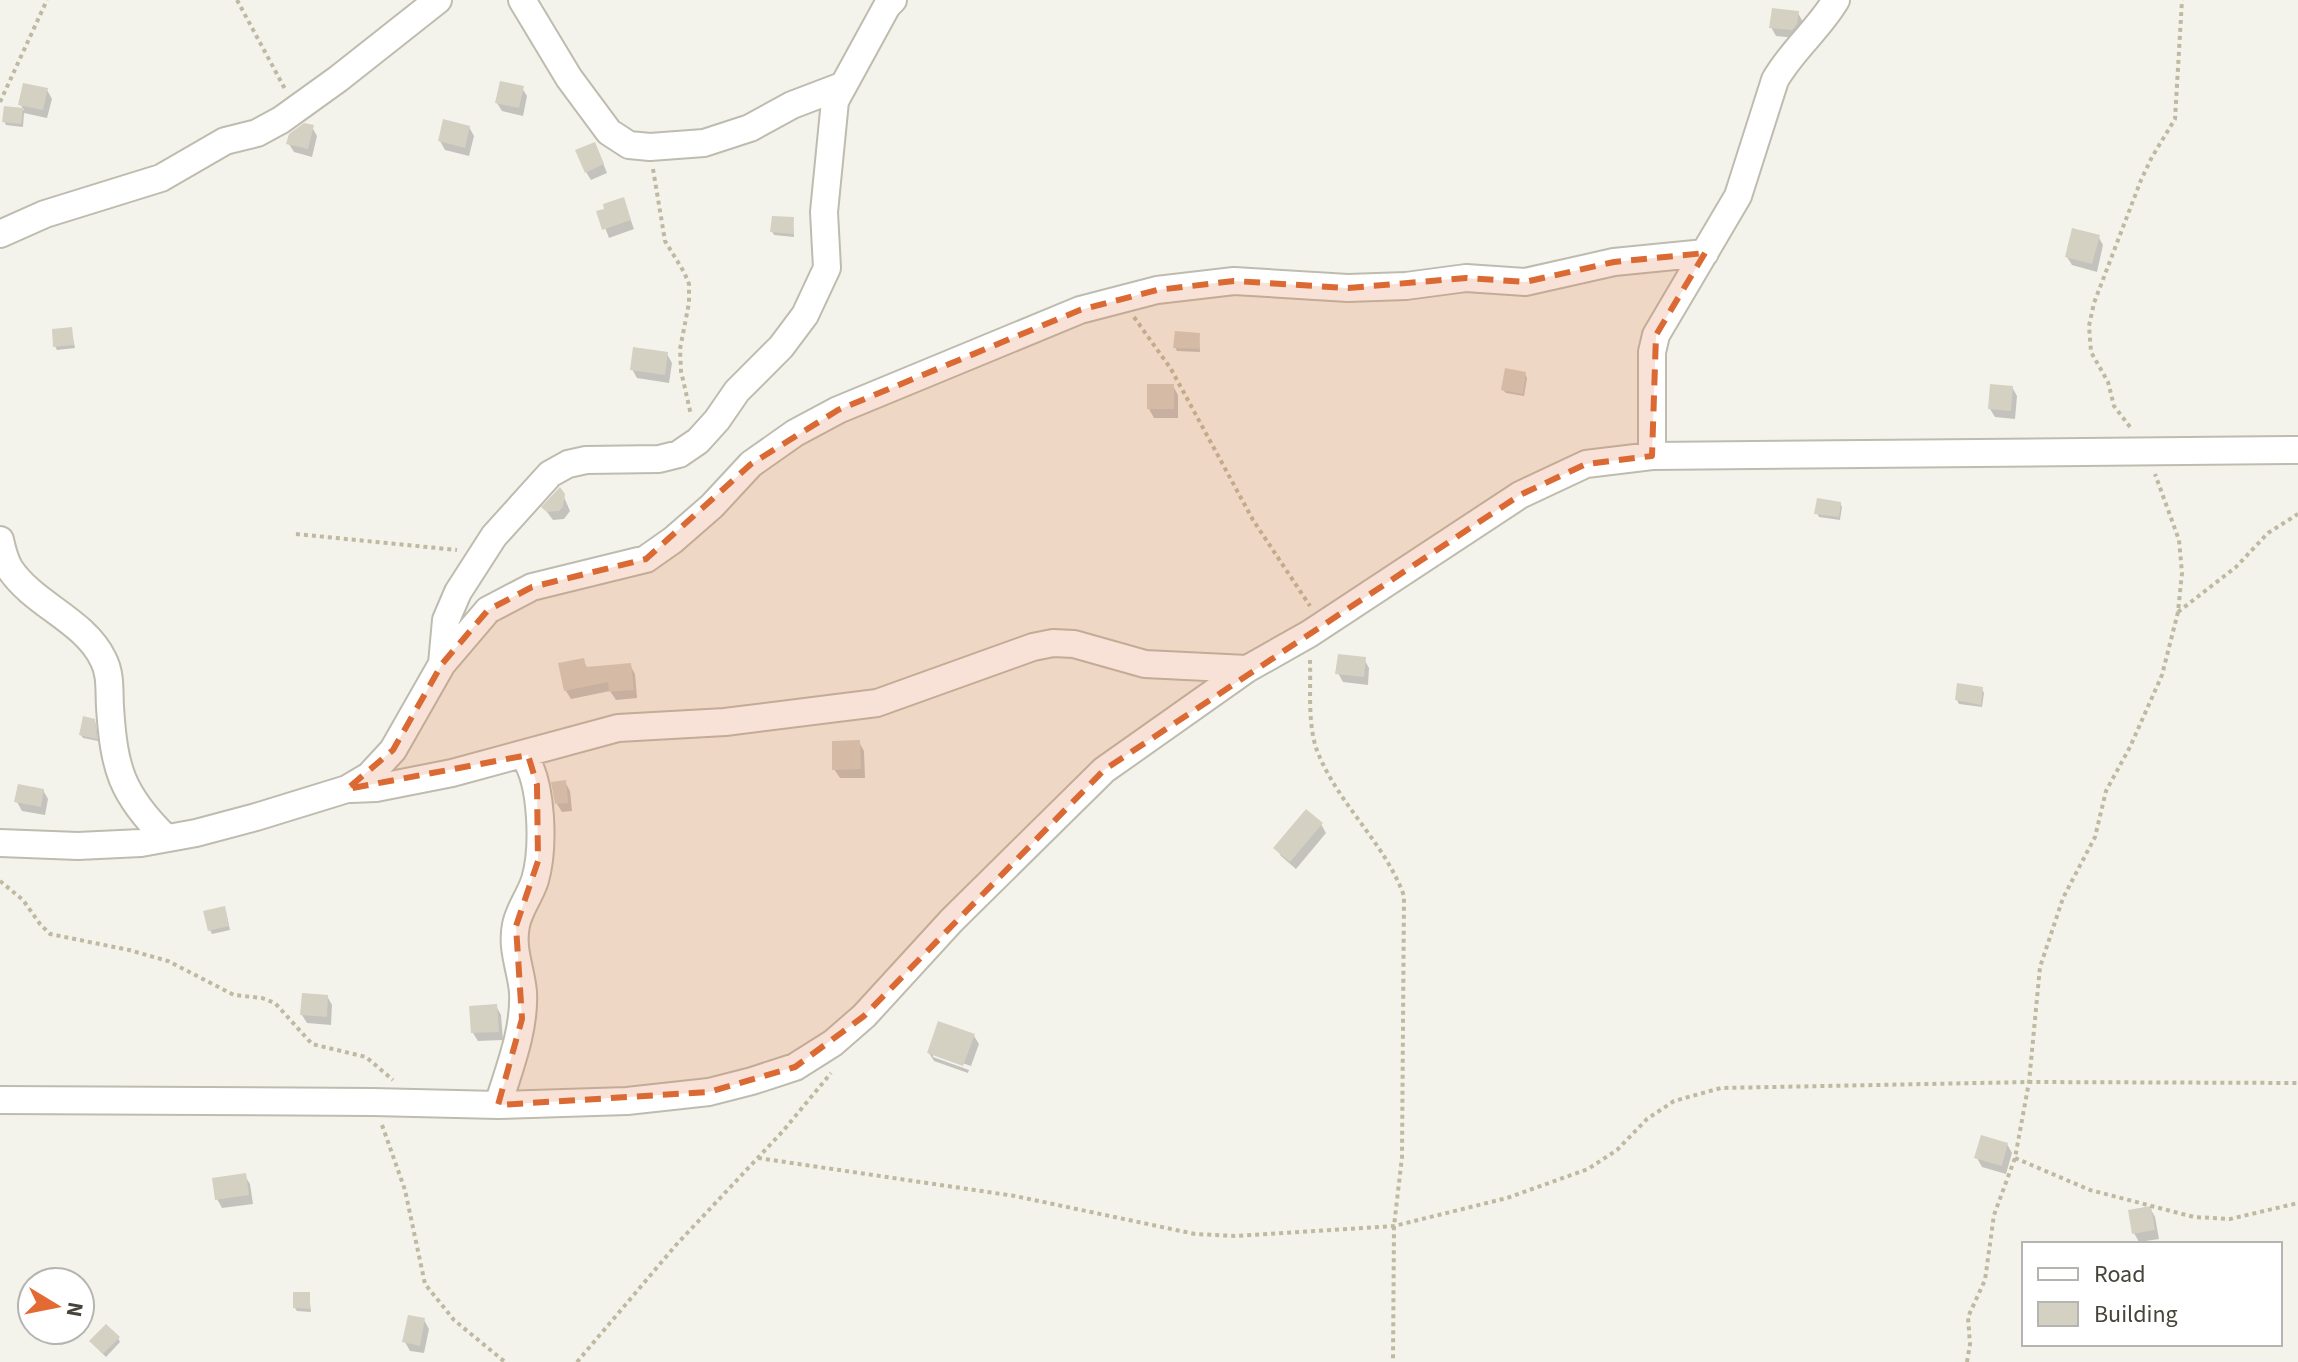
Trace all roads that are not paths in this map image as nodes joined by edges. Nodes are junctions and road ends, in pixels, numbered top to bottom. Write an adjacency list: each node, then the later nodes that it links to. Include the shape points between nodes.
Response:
1 (438, 0): 6 (street, via 297,109 257,133 225,141 161,178 45,214)
2 (522, 0): 5 (street, via 569,78 609,132 629,145 704,143)
3 (893, 0): 5 (street)
4 (1836, 0): 7 (street, via 1775,80 1738,196)
5 (842, 86): 11 (street, via 835,101 826,175 827,268 805,315 698,441 679,454 586,460 550,474 514,512 458,592 446,620)
6 (0, 234)
7 (1705, 253): 9 (street, via 1656,335); 11 (street, via 1614,262 1525,282 1466,278 1348,288 1234,281 1157,290 1080,310 795,433 751,464 712,506 646,559 532,587 510,598 488,610)
8 (2298, 450): 9 (street)
9 (1652, 456): 12 (street, via 1586,464 1520,495)
10 (0, 540): 15 (street, via 10,568 92,642 104,660 120,776 136,805)
11 (442, 664): 14 (street, via 393,750 369,776)
12 (1247, 669): 13 (street, via 1145,664 1053,643 877,703 725,722 618,728); 18 (street, via 1104,770 952,920 864,1016 795,1067 709,1092)
13 (523, 755): 14 (street, via 376,788); 18 (street, via 537,785 538,861 516,926 522,1019)
14 (347, 789): 15 (street)
15 (166, 838): 16 (street, via 78,846)
16 (0, 843)
17 (0, 1100): 18 (street)
18 (498, 1105)

